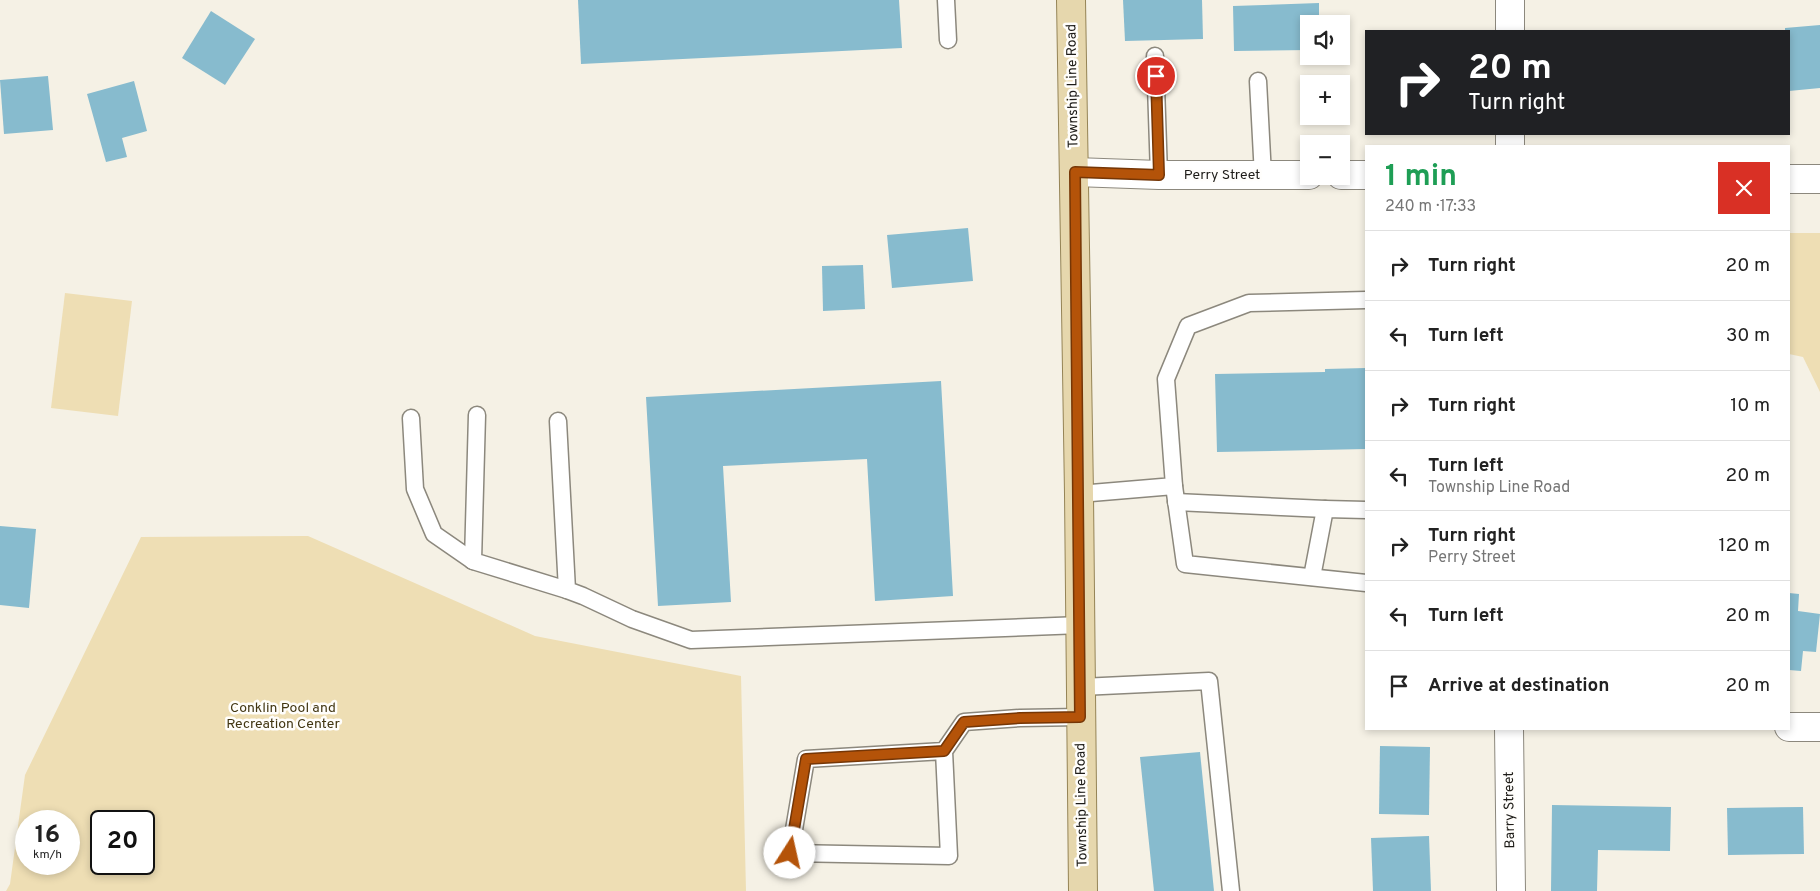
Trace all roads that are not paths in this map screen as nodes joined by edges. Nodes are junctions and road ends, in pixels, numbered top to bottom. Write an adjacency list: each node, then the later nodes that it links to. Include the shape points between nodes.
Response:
1 (946, 0): 5 (lane)
2 (1070, 0): 8 (main road, Township Line Road)
3 (1510, 0): 4 (street)
4 (1510, 30)
5 (948, 40)
6 (1155, 56): 9 (lane)
7 (1258, 81): 13 (lane)
8 (1075, 172): 9 (street, Perry Street); 21 (main road, Township Line Road)
9 (1159, 175): 13 (street, Perry Street)
10 (1300, 175): 13 (street, Perry Street)
11 (1350, 175): 12 (street)
12 (1365, 175)
13 (1263, 176)
14 (1790, 178): 15 (street)
15 (1820, 179)
16 (1365, 300): 20 (lane, via 1249,304 1188,326 1166,379)
17 (477, 416): 25 (lane)
18 (411, 418): 25 (lane, via 414,489 434,534)
19 (558, 421): 28 (lane)
20 (1174, 486): 21 (lane); 22 (lane)
21 (1079, 494): 29 (main road, Township Line Road)
22 (1176, 502): 23 (lane); 26 (lane, via 1185,564)
23 (1325, 508): 24 (lane); 26 (lane)
24 (1365, 510)
25 (473, 561): 28 (lane)
26 (1312, 577): 27 (lane)
27 (1365, 583)
28 (567, 590): 29 (lane, via 691,640)
29 (1081, 625): 30 (main road, Township Line Road)
30 (1081, 688): 31 (main road, Township Line Road); 37 (lane, via 1209,681)
31 (1080, 717): 35 (lane, via 964,722); 36 (main road, Township Line Road)
32 (1790, 727): 33 (street)
33 (1820, 727)
34 (1509, 730): 38 (street, Barry Street)
35 (944, 751): 35 (lane, via 950,856 790,853 806,759)
36 (1083, 891)
37 (1231, 891)
38 (1512, 891)

